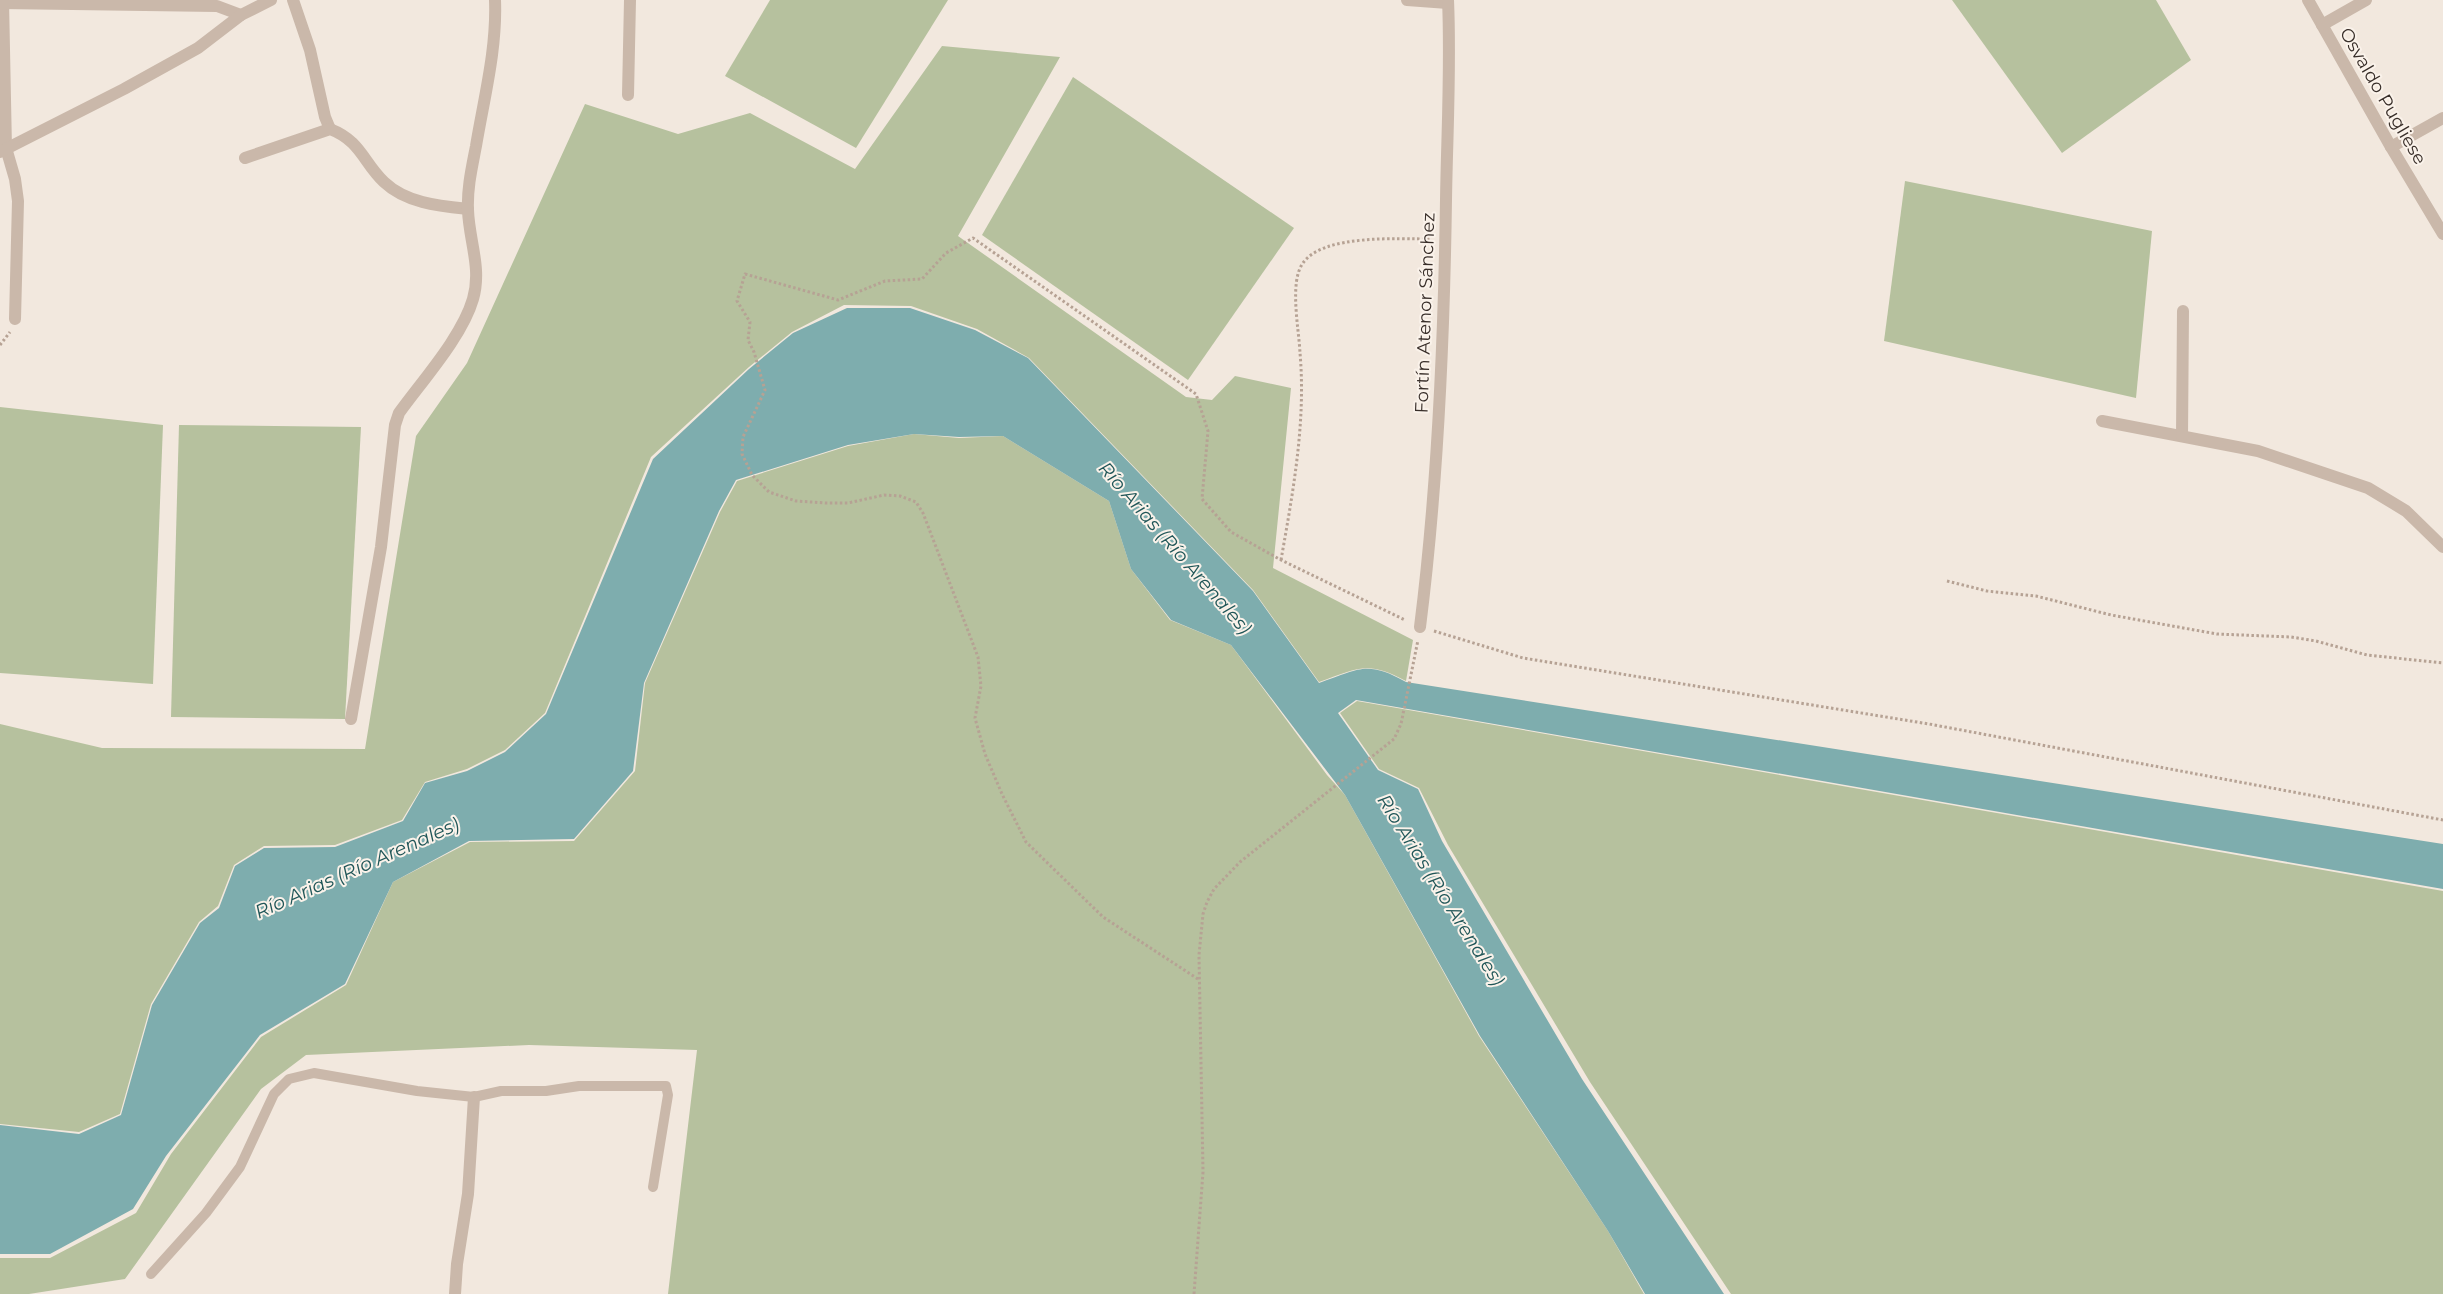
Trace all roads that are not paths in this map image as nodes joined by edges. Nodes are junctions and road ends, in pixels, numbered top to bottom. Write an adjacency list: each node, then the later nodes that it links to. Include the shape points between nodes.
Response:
1 (271, 0): 10 (street)
2 (293, 0): 14 (street, via 310,50)
3 (495, 0): 18 (street, via 494,41 469,183)
4 (630, 0): 12 (street)
5 (1407, 0): 9 (street)
6 (2308, 0): 11 (street, Osvaldo Pugliese)
7 (2366, 0): 11 (street)
8 (2, 2): 10 (street, via 217,6); 16 (street)
9 (1448, 2): 25 (street, Fortín Atenor Sánchez, via 1444,339 1435,495)
10 (241, 15): 16 (street, via 198,48)
11 (2322, 25): 15 (street, Osvaldo Pugliese)
12 (628, 95)
13 (2443, 118): 15 (street)
14 (330, 129): 17 (street); 18 (street, via 349,137 384,182 400,194 436,206)
15 (2390, 147): 19 (street, Osvaldo Pugliese)
16 (3, 150): 21 (street, via 15,179 18,201)
17 (245, 158)
18 (468, 209): 26 (street, via 476,258 474,299 456,334 399,413 395,425 381,547)
19 (2443, 234)
20 (2183, 311): 23 (street)
21 (15, 320)
22 (2102, 421): 23 (street)
23 (2182, 436): 24 (street, via 2258,451 2368,488 2406,511)
24 (2443, 547)
25 (1420, 627)
26 (351, 718)
27 (474, 1097): 28 (lane, via 501,1091 546,1091 579,1086 666,1086 668,1095); 29 (lane, via 417,1091 314,1073 289,1079 274,1094 240,1167 206,1213); 30 (street, via 468,1194)
28 (652, 1187)
29 (151, 1274)
30 (455, 1294)

